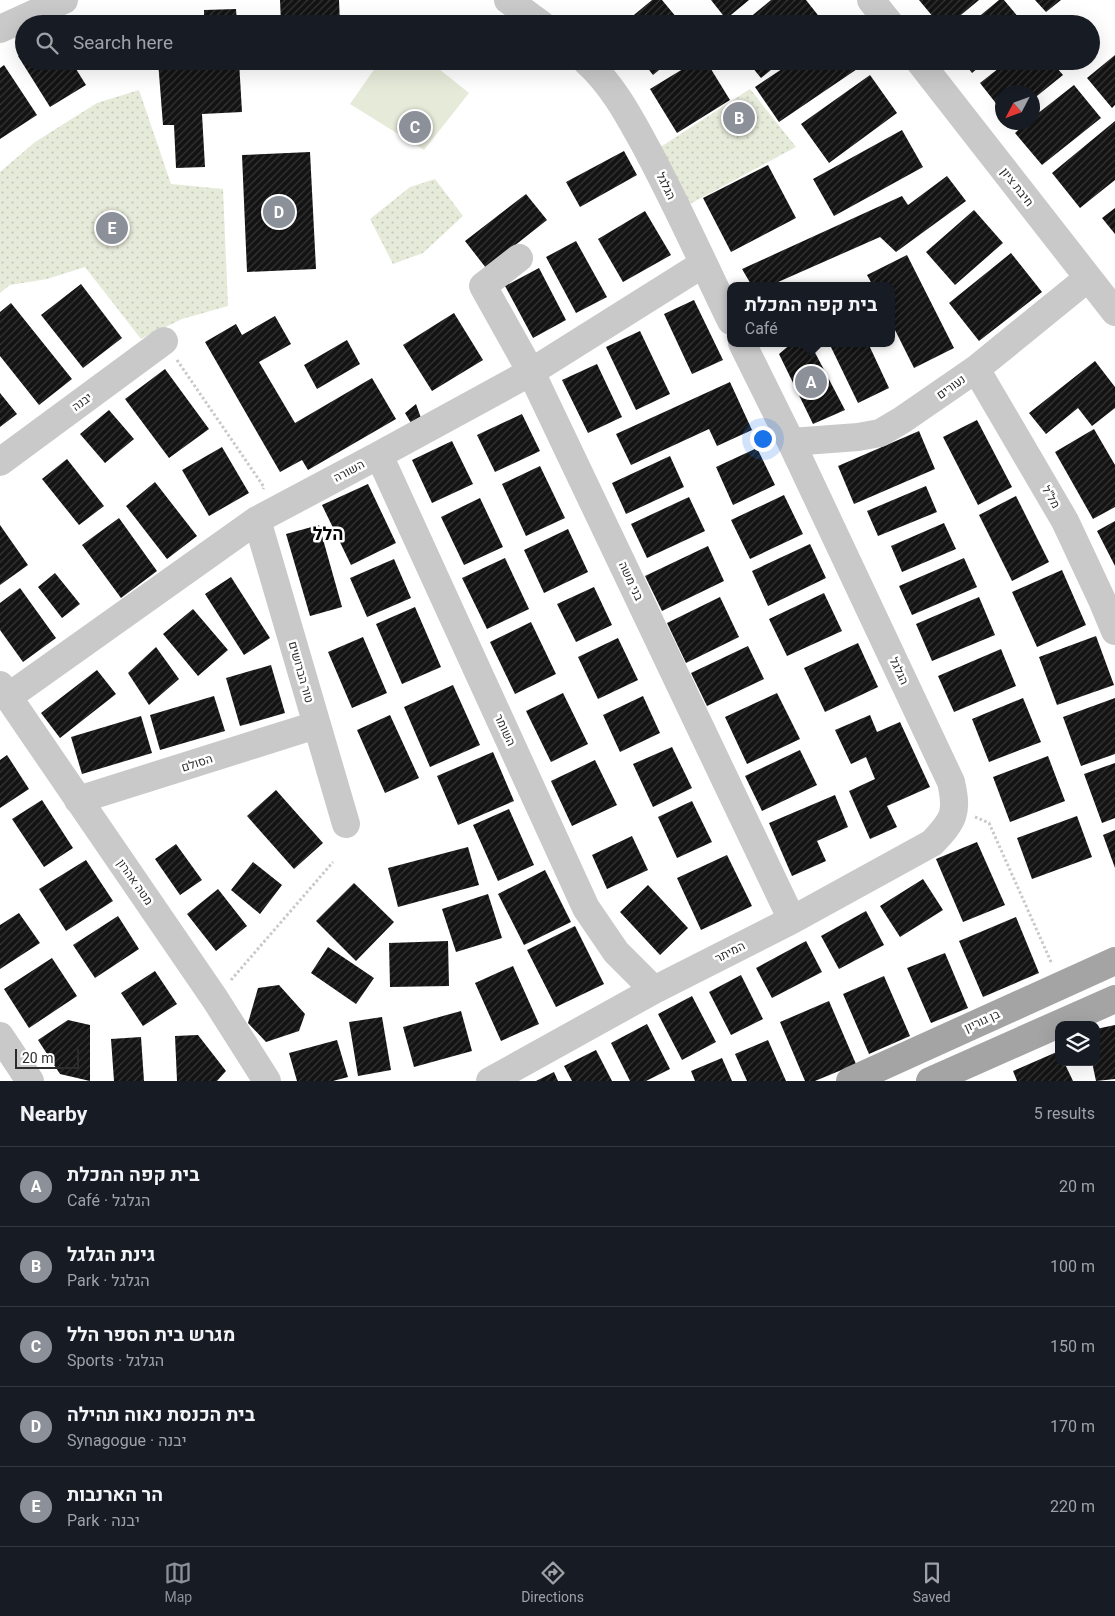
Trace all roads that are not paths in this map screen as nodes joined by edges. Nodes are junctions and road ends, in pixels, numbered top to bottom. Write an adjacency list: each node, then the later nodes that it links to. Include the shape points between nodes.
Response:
1 (64, 0): 4 (street)
2 (508, 0): 5 (street)
3 (871, 0): 6 (street)
4 (31, 15)
5 (529, 15)
6 (883, 15)
7 (15, 22): 8 (street)
8 (0, 29)
9 (597, 70): 12 (street, הגלגל, via 627,113 661,174)
10 (926, 70): 13 (street, חיבת ציון)
11 (519, 258): 19 (street, בני משה, via 483,286)
12 (703, 264): 15 (street, הגלגל); 19 (street, השורה)
13 (1088, 278): 14 (street, חיבת ציון); 18 (street, נעורים)
14 (1115, 312)
15 (727, 313)
16 (164, 341): 22 (street, יבנה)
17 (744, 347): 20 (street, הגלגל)
18 (976, 369): 20 (street, נעורים, via 880,433 858,438); 24 (street, מל"ל, via 1065,521)
19 (531, 372): 21 (street, השורה); 30 (street, בני משה)
20 (791, 442): 28 (street, הגלגל, via 951,782)
21 (379, 455): 23 (street, השורה); 32 (street, השומר, via 586,908 616,952)
22 (0, 462)
23 (258, 520): 25 (street, השורה); 26 (street, טור הברושים)
24 (1115, 631)
25 (4, 691): 27 (street, מטה אהרון)
26 (316, 725): 27 (street, הסולם); 29 (street, טור הברושים)
27 (78, 800): 36 (street, מטה אהרון, via 215,999)
28 (955, 808): 30 (street, המיתר, via 948,826 932,843)
29 (346, 824)
30 (792, 920): 32 (street, המיתר)
31 (1115, 961): 38 (main road, בן גוריון)
32 (654, 990): 37 (street, המיתר)
33 (1115, 999): 39 (main road)
34 (0, 1036): 35 (street)
35 (30, 1081)
36 (267, 1081)
37 (490, 1081)
38 (850, 1081)
39 (930, 1081)

